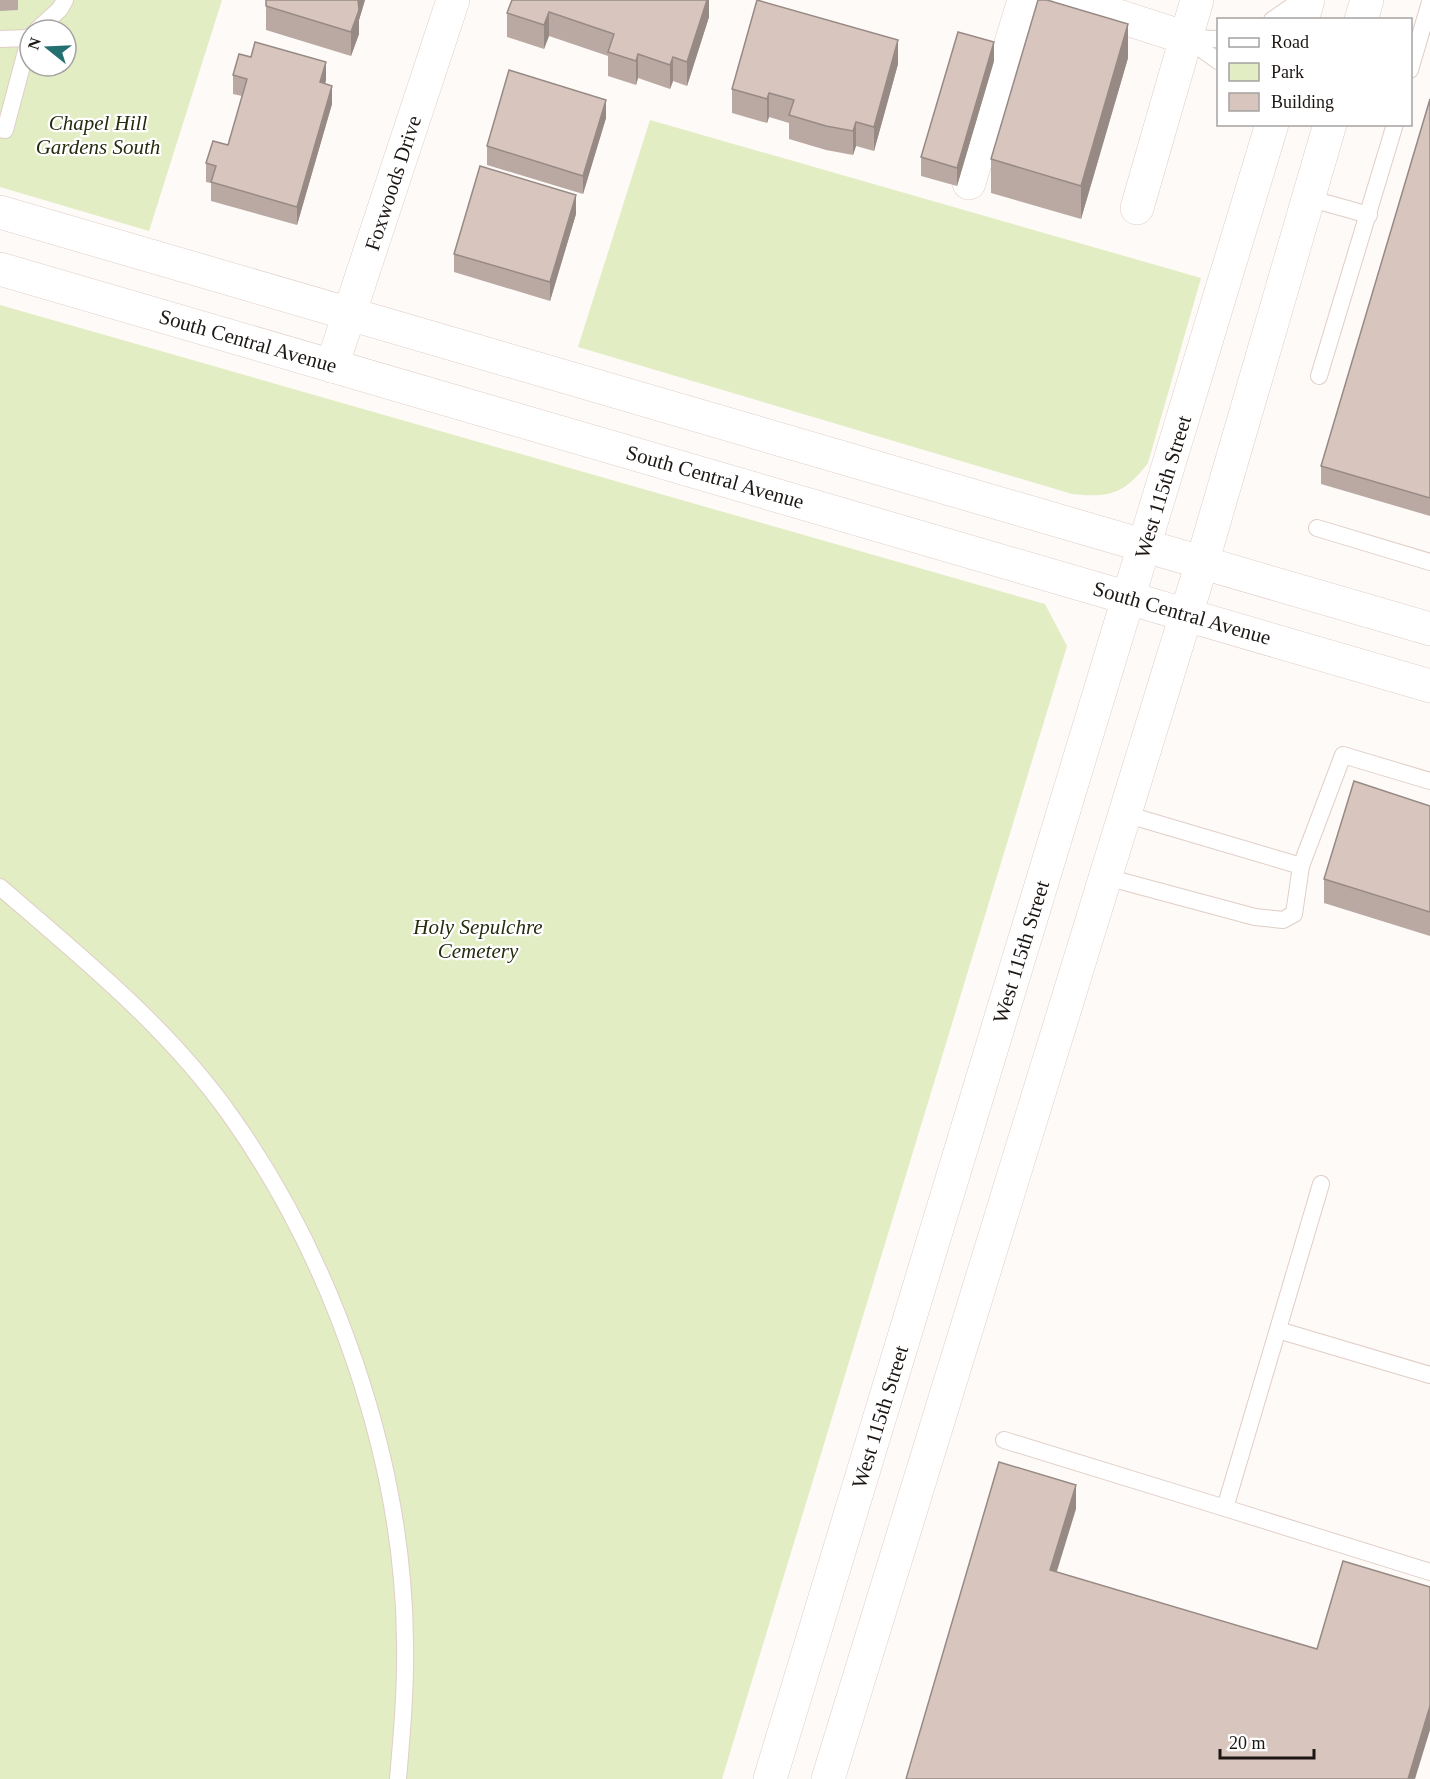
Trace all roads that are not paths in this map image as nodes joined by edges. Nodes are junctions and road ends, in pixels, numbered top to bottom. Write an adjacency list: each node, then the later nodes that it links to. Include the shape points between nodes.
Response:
1 (65, 0): 10 (lane)
2 (453, 0): 31 (street, Foxwoods Drive)
3 (1024, 0): 25 (street)
4 (1069, 0): 15 (street)
5 (1197, 0): 15 (street)
6 (1301, 0): 11 (lane)
7 (1308, 0): 12 (street)
8 (1366, 0): 13 (street)
9 (1430, 2): 19 (lane)
10 (50, 18)
11 (1275, 18)
12 (1303, 18)
13 (1362, 18)
14 (18, 37): 16 (lane)
15 (1186, 38): 17 (lane); 18 (lane); 27 (street)
16 (0, 39)
17 (1217, 39)
18 (1217, 60)
19 (1412, 63)
20 (20, 78): 24 (lane, via 5,130)
21 (1329, 126): 26 (street)
22 (1394, 126): 29 (lane)
23 (1268, 128): 35 (street, West 115th Street)
24 (0, 129)
25 (969, 183)
26 (1308, 198): 29 (lane); 37 (street)
27 (1137, 208)
28 (0, 212): 31 (street)
29 (1368, 215): 33 (lane)
30 (0, 268): 32 (street, South Central Avenue)
31 (350, 314): 32 (street, Foxwoods Drive); 35 (street)
32 (332, 366): 38 (street, South Central Avenue)
33 (1319, 376)
34 (1317, 528): 36 (lane)
35 (1145, 546): 37 (street); 38 (street, West 115th Street)
36 (1430, 562)
37 (1202, 563): 39 (street); 40 (street)
38 (1129, 598): 39 (street, South Central Avenue); 54 (street, West 115th Street)
39 (1186, 615): 41 (street, South Central Avenue); 43 (street)
40 (1430, 629)
41 (1430, 686)
42 (1430, 781): 44 (lane, via 1343,755)
43 (1125, 814): 44 (lane); 45 (street)
44 (1301, 866): 45 (lane, via 1294,914 1283,920 1255,917)
45 (1106, 877): 55 (street)
46 (0, 887): 53 (lane, via 152,1023 230,1114 267,1171 331,1298 355,1357 373,1421 400,1568 405,1640)
47 (1321, 1184): 48 (lane)
48 (1278, 1330): 49 (lane); 51 (lane)
49 (1430, 1375)
50 (1004, 1440): 51 (lane)
51 (1225, 1508): 52 (lane)
52 (1430, 1572)
53 (398, 1779)
54 (770, 1779)
55 (828, 1779)

